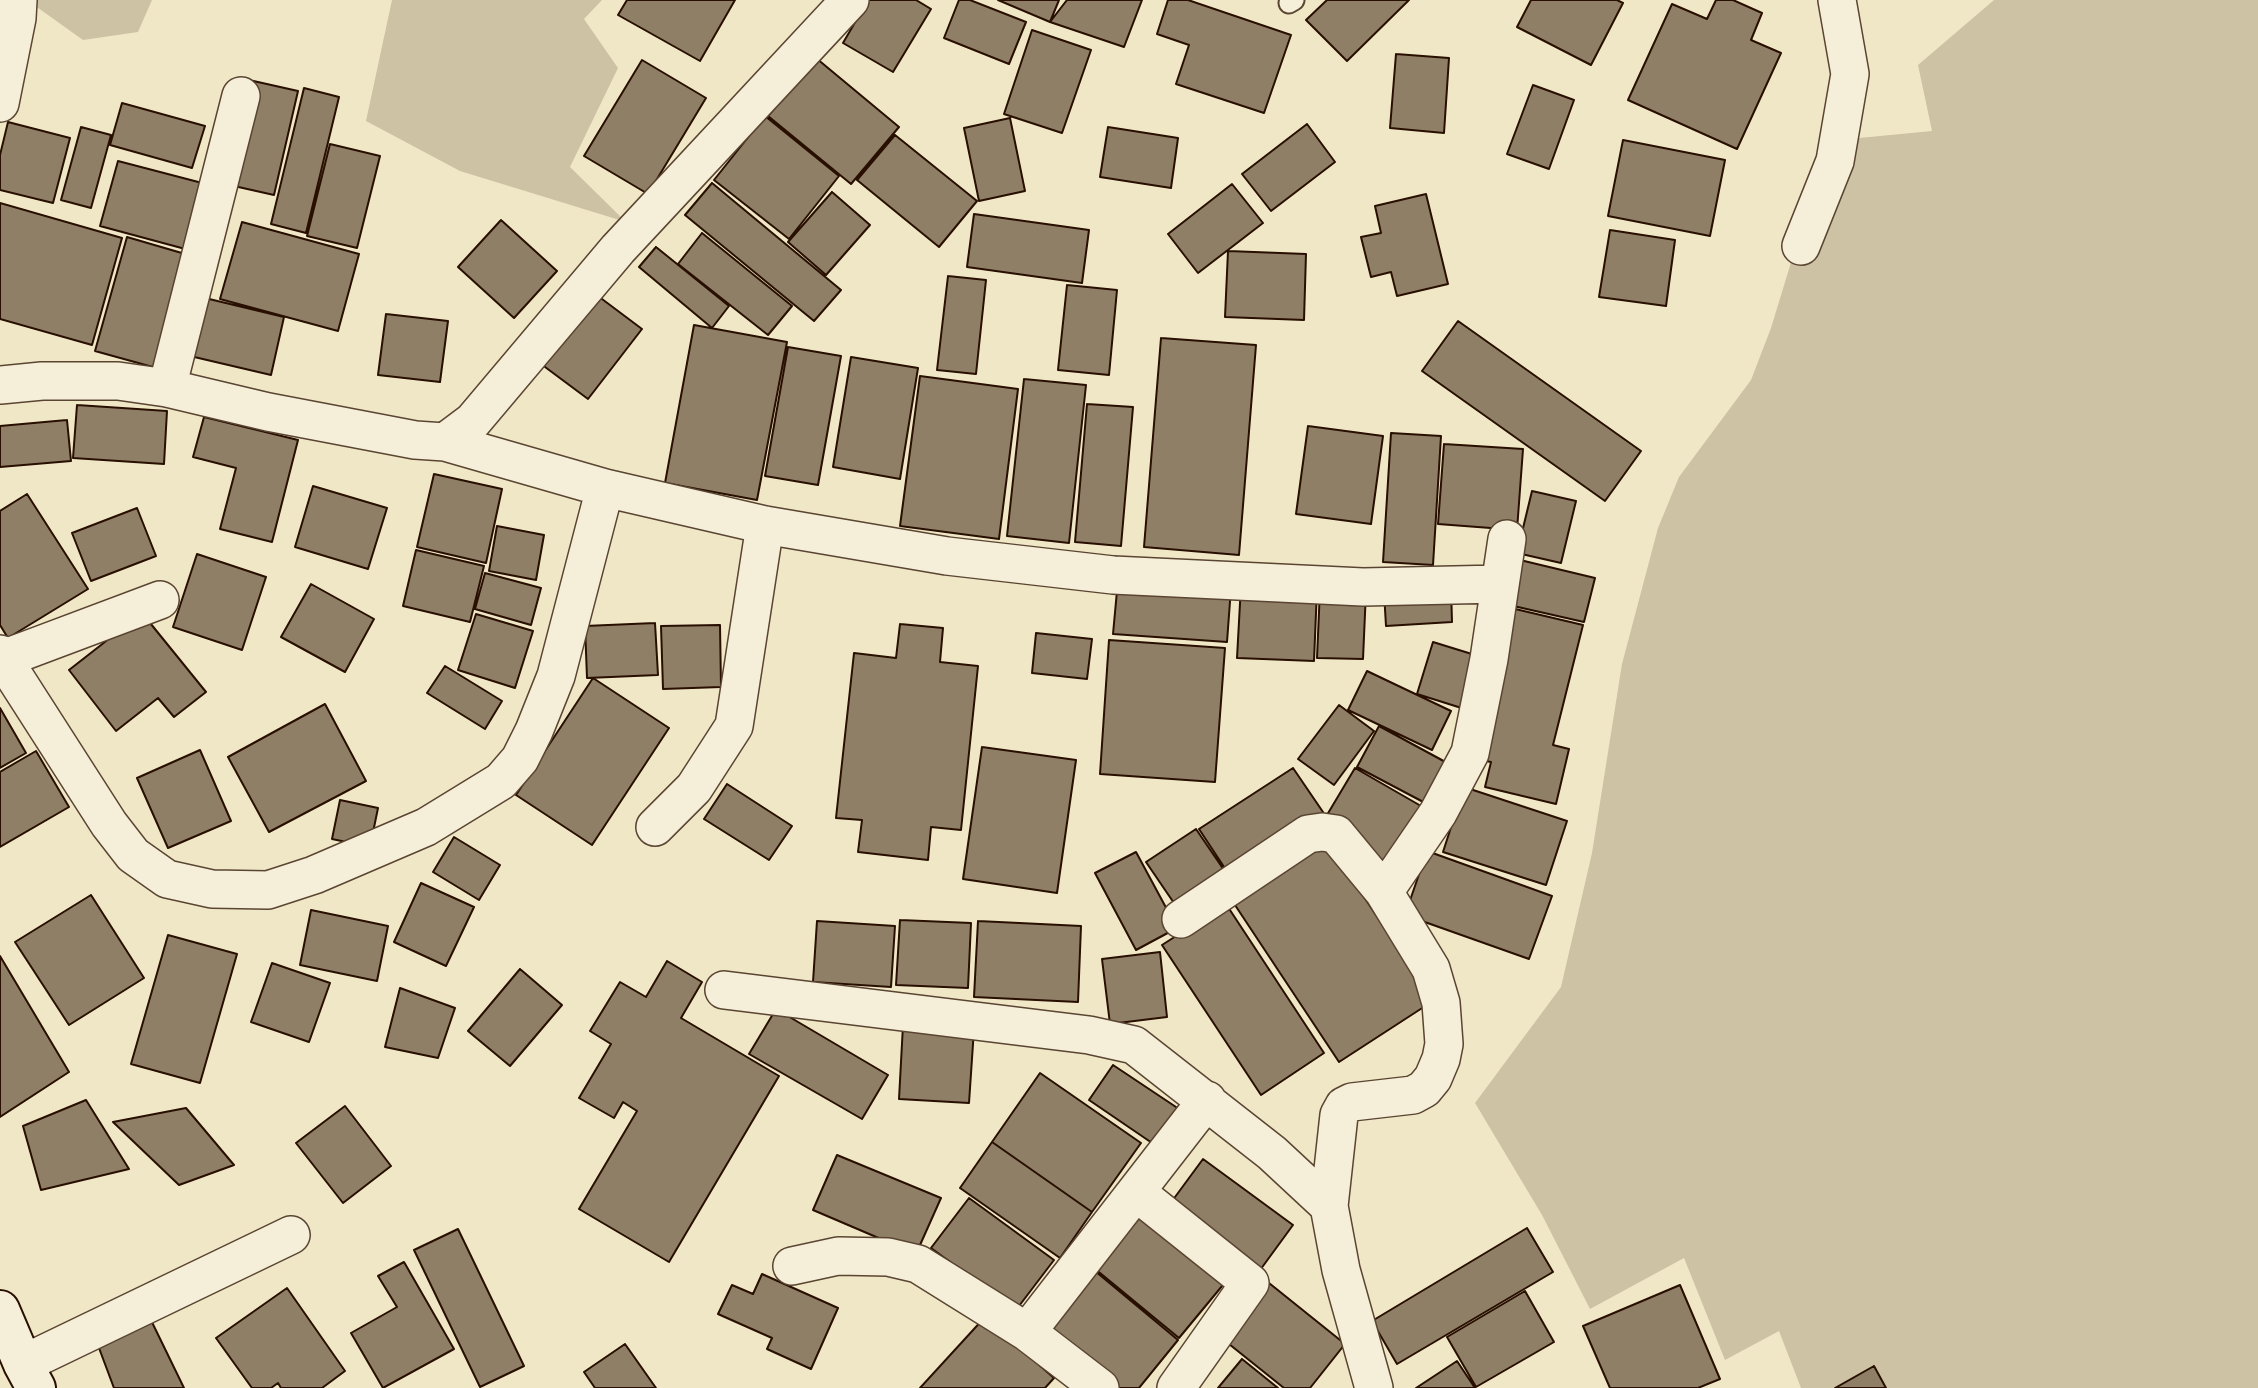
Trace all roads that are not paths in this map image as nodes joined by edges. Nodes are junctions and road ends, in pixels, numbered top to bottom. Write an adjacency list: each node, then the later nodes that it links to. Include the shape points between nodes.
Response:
1 (18, 0): 5 (street)
2 (850, 0): 9 (street, via 618,249 473,421)
3 (1837, 0): 6 (street, via 1850,74 1835,161)
4 (241, 96): 8 (street)
5 (0, 103)
6 (1801, 246)
7 (0, 384): 8 (street, via 118,381)
8 (167, 388): 9 (street, via 401,438)
9 (445, 442): 10 (street)
10 (605, 488): 11 (street); 15 (street, via 556,676 520,759 501,780 426,827 268,890 212,889 167,879 134,855 109,824)
11 (765, 525): 13 (street, via 947,556 1113,575 1363,587); 16 (street, via 734,726 694,788)
12 (1507, 539): 13 (street)
13 (1500, 584): 17 (street, via 1470,753 1438,813)
14 (160, 600): 15 (street)
15 (1, 656)
16 (655, 827)
17 (1384, 892): 18 (street, via 1336,834 1322,832 1308,834); 22 (street, via 1431,969 1441,1003 1444,1044 1433,1078 1424,1089 1413,1095 1344,1106 1339,1115)
18 (1181, 919)
19 (724, 990): 20 (street, via 1134,1045)
20 (1207, 1100): 21 (street); 22 (street)
21 (1136, 1192): 26 (street); 29 (street, via 1250,1283)
22 (1329, 1206): 30 (street, via 1341,1270)
23 (291, 1235): 27 (street)
24 (792, 1266): 26 (street, via 838,1256 888,1257 918,1264)
25 (0, 1310): 27 (street)
26 (1027, 1332): 28 (street)
27 (29, 1376)
28 (1100, 1388)
29 (1176, 1388)
30 (1374, 1388)

